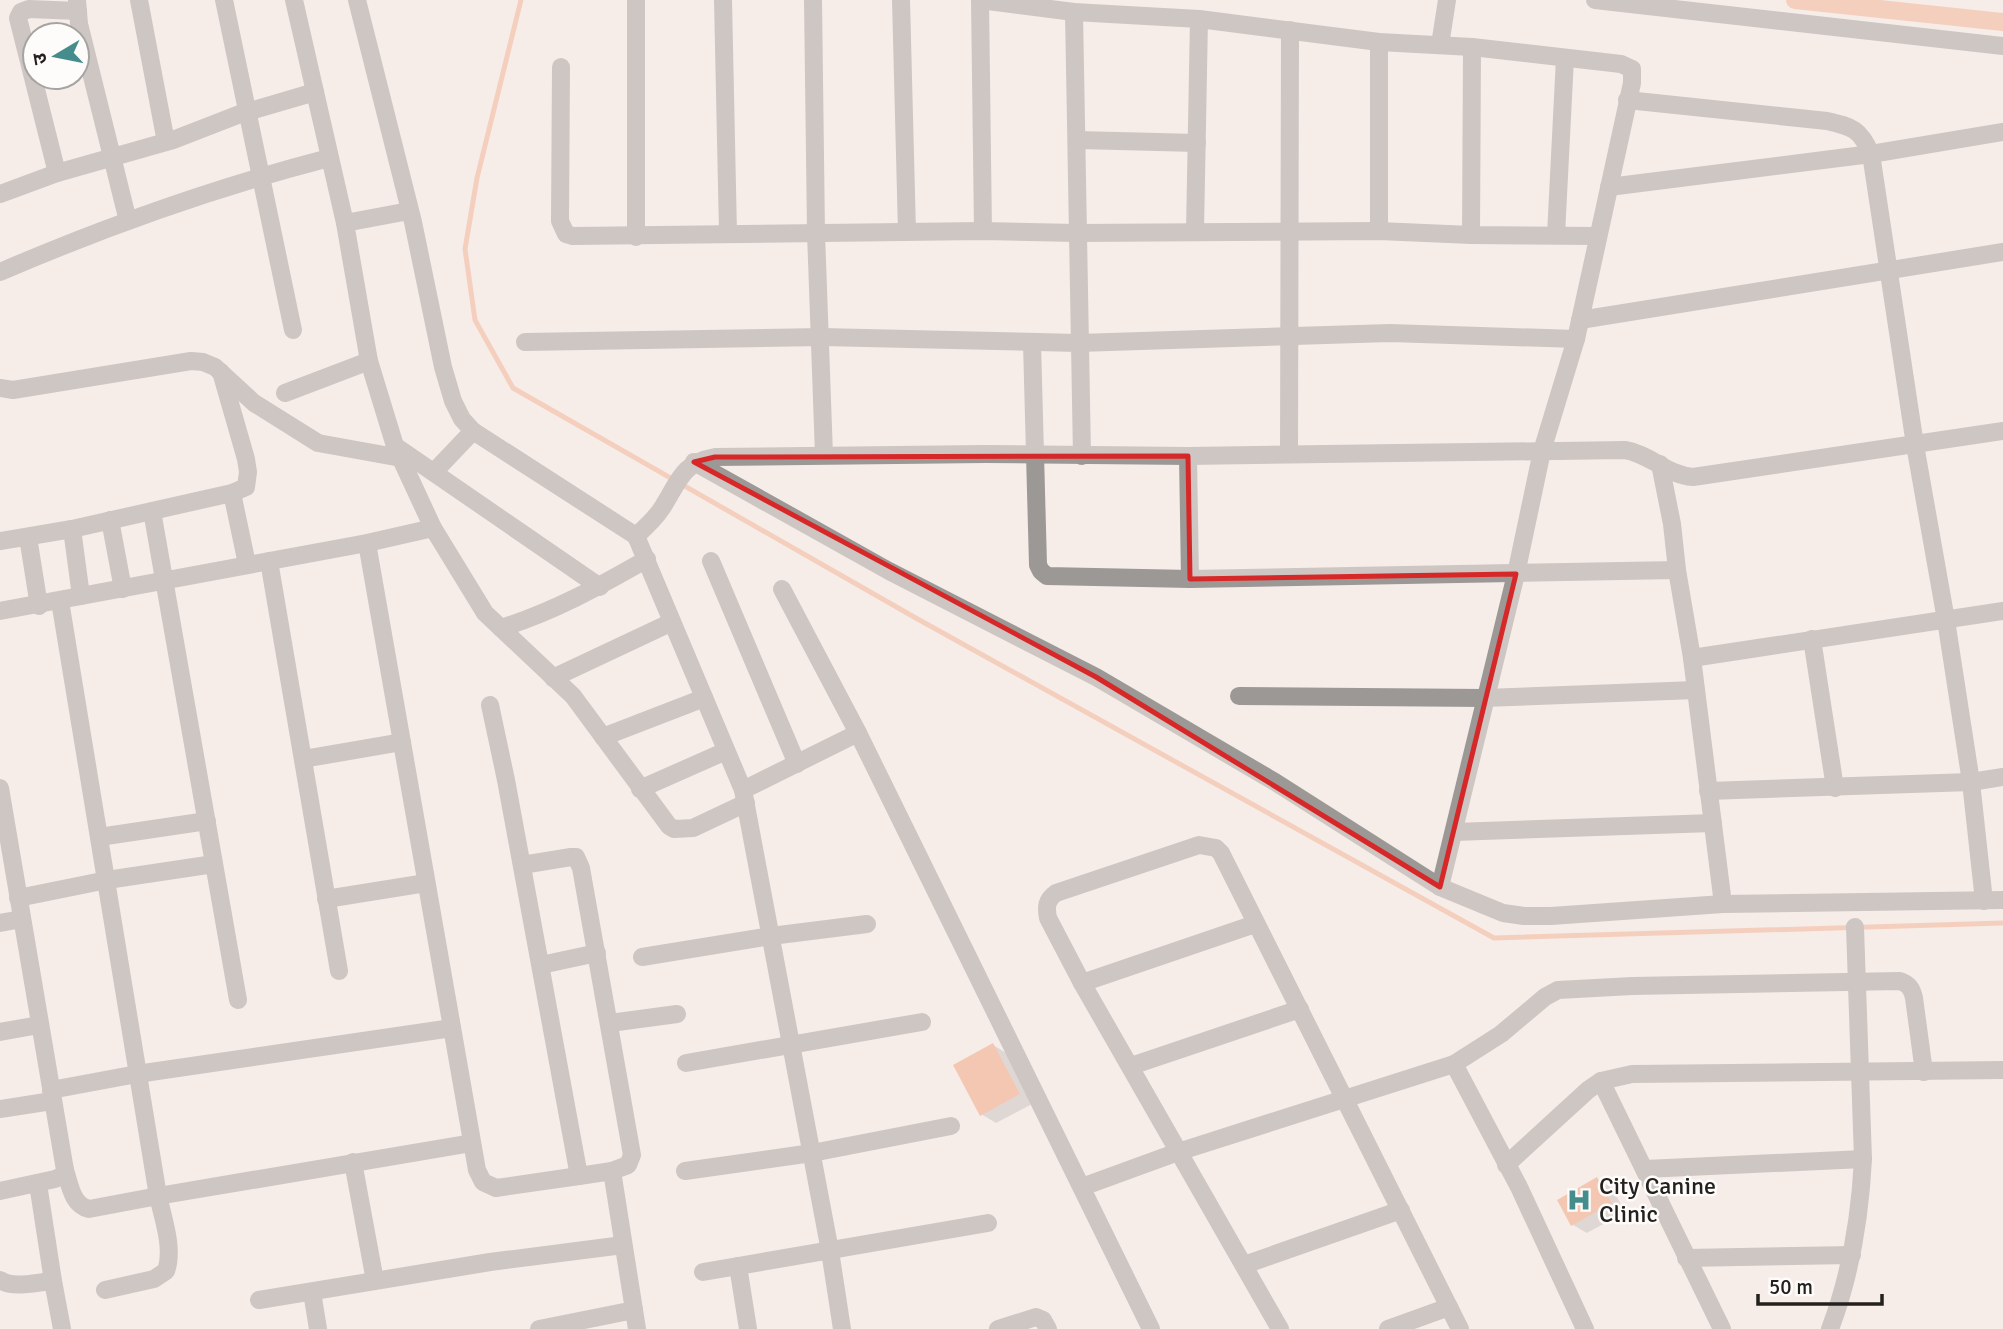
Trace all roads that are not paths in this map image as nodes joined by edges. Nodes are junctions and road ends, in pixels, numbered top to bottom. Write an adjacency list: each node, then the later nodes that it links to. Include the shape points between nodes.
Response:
1 (139, 0): 27 (street)
2 (224, 0): 24 (street)
3 (294, 0): 22 (street)
4 (356, 0): 36 (street)
5 (636, 0): 50 (street)
6 (723, 0): 42 (street)
7 (813, 0): 43 (street)
8 (901, 0): 44 (street)
9 (980, 0): 13 (street); 39 (street)
10 (1447, 0): 17 (street)
11 (1595, 0): 18 (street)
12 (77, 6): 30 (street); 32 (street, via 29,9 18,18)
13 (1074, 12): 14 (street); 26 (street)
14 (1199, 19): 15 (street); 28 (street)
15 (1290, 30): 16 (street); 46 (street)
16 (1380, 42): 17 (street); 40 (street)
17 (1440, 45): 19 (street)
18 (2003, 46)
19 (1472, 47): 20 (street); 47 (street)
20 (1565, 58): 23 (street, via 1627,65 1632,75); 48 (street)
21 (561, 67): 50 (street, via 562,229 573,236)
22 (315, 92): 24 (street); 31 (street)
23 (1627, 100): 29 (street, via 1827,121 1857,131); 34 (street)
24 (248, 111): 27 (street); 33 (street)
25 (2003, 132): 29 (street)
26 (1078, 140): 28 (street); 45 (street)
27 (166, 142): 30 (street)
28 (1197, 143): 41 (street)
29 (1871, 154): 34 (street); 52 (street)
30 (111, 158): 32 (street); 37 (street)
31 (329, 158): 33 (street); 38 (street)
32 (57, 173): 35 (street)
33 (260, 176): 37 (street); 55 (street)
34 (1609, 187): 49 (street)
35 (0, 194)
36 (410, 211): 38 (street); 66 (street, via 443,367 453,401)
37 (128, 221): 53 (street)
38 (345, 223): 62 (street)
39 (982, 231): 44 (street); 45 (street)
40 (1379, 231): 46 (street); 47 (street)
41 (1195, 232): 45 (street); 46 (street)
42 (728, 233): 43 (street); 50 (street)
43 (816, 233): 44 (street); 57 (street)
44 (908, 233)
45 (1077, 233): 60 (street)
46 (1289, 233): 56 (street)
47 (1471, 235): 48 (street)
48 (1556, 235): 49 (street)
49 (1598, 236): 54 (street)
50 (636, 237)
51 (2003, 252): 52 (street)
52 (1888, 270): 54 (street); 68 (street)
53 (0, 272)
54 (1580, 320): 58 (street)
55 (293, 330)
56 (1290, 336): 58 (street, via 1390,333); 60 (street); 71 (street)
57 (822, 337): 59 (street); 61 (street); 72 (street)
58 (1576, 339): 69 (street)
59 (524, 342)
60 (1079, 343): 61 (street); 74 (street)
61 (1032, 344): 73 (street)
62 (369, 361): 65 (street); 70 (street)
63 (221, 372): 64 (street, via 191,361 13,390); 70 (street, via 254,404 310,439); 79 (street, via 248,472 246,486)
64 (0, 388)
65 (285, 393)
66 (473, 431): 78 (street); 84 (street)
67 (2003, 431): 68 (street)
68 (1915, 445): 76 (street, via 1693,477); 104 (street)
69 (1542, 451): 71 (street); 76 (street, via 1625,450); 93 (street)
70 (398, 452): 78 (street); 82 (street)
71 (1289, 454): 75 (street)
72 (824, 455): 73 (street); 77 (street, via 715,457)
73 (1034, 456): 74 (street); 94 (street, via 1041,572 1056,577)
74 (1082, 456): 75 (street)
75 (1188, 456): 94 (street)
76 (1660, 464): 92 (street)
77 (690, 465): 84 (street, via 663,507); 136 (street, via 1096,677 1275,782)
78 (434, 472): 96 (street)
79 (232, 493): 80 (street); 91 (street)
80 (152, 511): 81 (street); 95 (street)
81 (110, 520): 83 (street); 97 (street)
82 (433, 528): 87 (street); 106 (street, via 485,613)
83 (72, 529): 85 (street); 99 (street)
84 (636, 536): 88 (street)
85 (28, 537): 86 (street); 101 (street)
86 (0, 541)
87 (367, 543): 89 (street); 117 (street)
88 (647, 559): 96 (street); 105 (street)
89 (269, 561): 91 (street); 119 (street)
90 (711, 561): 120 (street)
91 (247, 564): 95 (street)
92 (1676, 570): 93 (street); 108 (street)
93 (1517, 575): 94 (street); 113 (street)
94 (1190, 579)
95 (164, 580): 97 (street); 128 (street)
96 (600, 586): 106 (street)
97 (123, 589): 99 (street)
98 (782, 589): 115 (street)
99 (81, 596): 100 (street)
100 (60, 601): 101 (street); 131 (street)
101 (38, 606): 102 (street)
102 (0, 611)
103 (2003, 611): 104 (street)
104 (1946, 620): 107 (street); 122 (street)
105 (673, 622): 109 (street); 112 (street)
106 (501, 628): 109 (street)
107 (1812, 639): 108 (street); 124 (street)
108 (1692, 658): 110 (street)
109 (553, 678): 116 (street, via 573,696)
110 (1696, 690): 113 (street); 126 (street)
111 (1239, 696): 113 (street)
112 (704, 698): 116 (street); 118 (street)
113 (1484, 698): 130 (street)
114 (490, 705): 133 (street)
115 (858, 733): 120 (street); 187 (street)
116 (603, 737): 125 (street)
117 (402, 742): 119 (street); 135 (street)
118 (726, 751): 125 (street); 127 (street)
119 (303, 758): 138 (street)
120 (797, 764): 127 (street)
121 (2003, 777): 122 (street)
122 (1971, 782): 124 (street); 140 (street)
123 (0, 788): 137 (street)
124 (1835, 788): 126 (street)
125 (640, 789): 127 (street, via 674,830 693,828)
126 (1707, 791): 129 (street)
127 (744, 797): 147 (street)
128 (207, 821): 131 (street); 132 (street)
129 (1713, 823): 130 (street); 141 (street)
130 (1454, 832): 136 (street)
131 (99, 837): 134 (street)
132 (214, 864): 134 (street); 154 (street)
133 (522, 865): 148 (street, via 576,858); 150 (street)
134 (107, 880): 137 (street); 168 (street)
135 (426, 883): 138 (street); 160 (street)
136 (1440, 887): 141 (street, via 1503,913 1524,916)
137 (18, 898): 142 (street)
138 (326, 899): 151 (street)
139 (2003, 900): 140 (street)
140 (1984, 901): 141 (street)
141 (1723, 904)
142 (22, 919): 143 (street); 159 (street)
143 (0, 923)
144 (867, 924): 147 (street)
145 (1255, 924): 152 (street); 152 (street, via 1221,853 1206,845 1056,893 1049,898 1048,918); 155 (street)
146 (1855, 927): 153 (street)
147 (771, 936): 149 (street); 162 (street)
148 (597, 953): 150 (street); 158 (street)
149 (642, 957)
150 (541, 965): 185 (street)
151 (339, 971)
152 (1082, 983): 165 (street)
153 (1857, 983): 164 (street, via 1558,990); 167 (street, via 1900,981 1912,989); 169 (street)
154 (238, 1000)
155 (1300, 1009): 165 (street); 172 (street)
156 (677, 1014): 158 (street)
157 (922, 1022): 162 (street)
158 (610, 1023): 183 (street, via 632,1155 628,1165)
159 (39, 1025): 161 (street); 171 (street)
160 (452, 1028): 168 (street); 175 (street)
161 (0, 1032)
162 (792, 1047): 163 (street); 177 (street)
163 (686, 1063)
164 (1454, 1064): 172 (street); 180 (street)
165 (1131, 1066): 176 (street)
166 (2003, 1070): 167 (street)
167 (1924, 1072): 169 (street)
168 (137, 1074): 171 (street); 189 (street)
169 (1860, 1074): 170 (street, via 1632,1074); 178 (street)
170 (1601, 1081): 180 (street); 181 (street)
171 (52, 1095): 173 (street); 182 (street)
172 (1346, 1098): 176 (street); 190 (street)
173 (0, 1110)
174 (951, 1126): 177 (street)
175 (472, 1143): 179 (street); 185 (street, via 479,1177 489,1186)
176 (1178, 1152): 187 (street); 197 (street)
177 (812, 1153): 184 (street); 193 (street)
178 (1863, 1159): 181 (street); 194 (street)
179 (353, 1162): 189 (street); 201 (street)
180 (1506, 1165): 219 (street)
181 (1645, 1169): 195 (street)
182 (65, 1170): 186 (street, via 62,1176); 189 (street, via 74,1197 89,1209)
183 (612, 1171): 185 (street); 192 (street)
184 (685, 1171)
185 (579, 1176)
186 (38, 1184): 188 (street); 200 (street)
187 (1082, 1187): 215 (street)
188 (0, 1191)
189 (158, 1196): 202 (street, via 167,1239 166,1271 155,1279)
190 (1401, 1210): 197 (street); 205 (street)
191 (988, 1223): 193 (street)
192 (623, 1245): 201 (street); 206 (street)
193 (830, 1251): 196 (street); 212 (street)
194 (1852, 1255): 195 (street); 221 (street)
195 (1686, 1258): 220 (street)
196 (738, 1265): 198 (street); 211 (street)
197 (1244, 1265): 216 (street)
198 (703, 1272)
199 (0, 1280): 200 (street, via 14,1284)
200 (52, 1281): 207 (street)
201 (375, 1281): 203 (street)
202 (106, 1290)
203 (312, 1292): 204 (street); 208 (street)
204 (259, 1300)
205 (1449, 1307): 217 (street); 218 (street)
206 (634, 1310): 209 (street); 210 (street)
207 (62, 1329)
208 (318, 1329)
209 (539, 1329)
210 (637, 1329)
211 (748, 1329)
212 (842, 1329)
213 (998, 1329): 214 (street, via 1036,1317)
214 (1048, 1329)
215 (1151, 1329)
216 (1280, 1329)
217 (1388, 1329)
218 (1460, 1329)
219 (1585, 1329)
220 (1722, 1329)
221 (1830, 1329)

